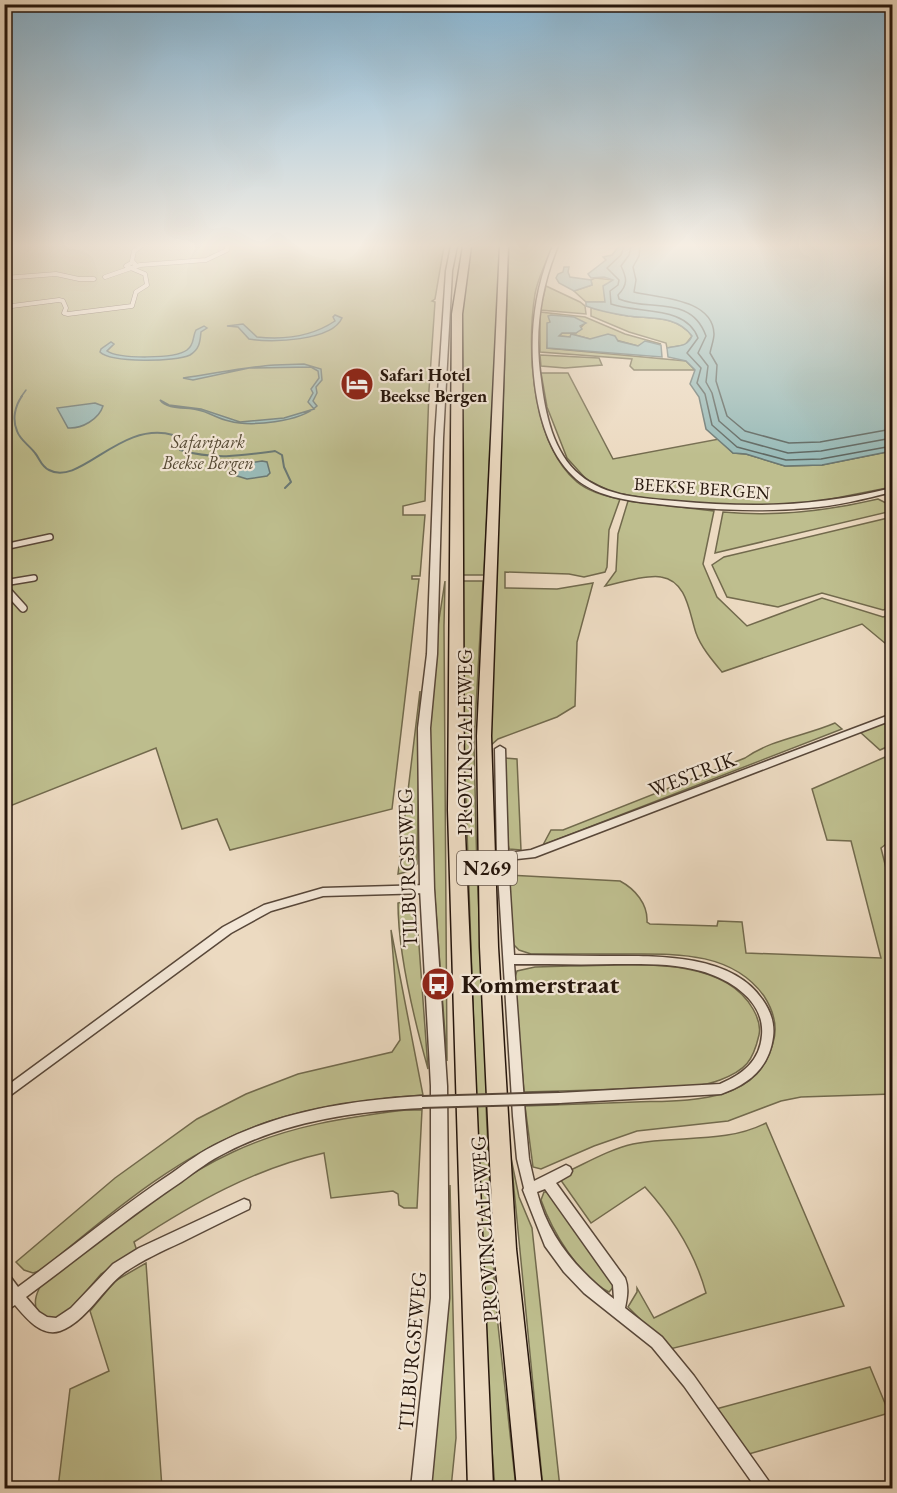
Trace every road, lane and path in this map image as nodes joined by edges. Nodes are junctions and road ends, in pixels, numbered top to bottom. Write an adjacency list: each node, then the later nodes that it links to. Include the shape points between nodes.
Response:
1 (446, 316): 14 (street, TILBURGSEWEG, via 432,654 424,728)
2 (457, 316): 26 (highway, PROVINCIALEWEG / N269, via 456,810)
3 (501, 316): 27 (highway, PROVINCIALEWEG / N269, via 484,736 489,947 504,1237)
4 (537, 316): 5 (street, BEEKSE BERGEN, via 534,338 539,396 560,456 587,484 625,499 759,510 821,505)
5 (892, 490)
6 (50, 537): 7 (street)
7 (4, 547)
8 (34, 578): 9 (street)
9 (4, 585): 10 (street)
10 (23, 608)
11 (892, 717): 13 (street, WESTRIK, via 532,854)
12 (500, 749): 13 (street)
13 (502, 857): 15 (street)
14 (428, 889): 16 (street, via 323,892 268,908 226,930); 25 (street, TILBURGSEWEG, via 440,1086 440,1298)
15 (508, 959): 19 (street, via 523,1159); 22 (street, bridge, via 665,960 700,966 727,976 762,1005 768,1027 766,1049 745,1079 721,1089 386,1103 274,1127 222,1148 141,1200)
16 (4, 1095)
17 (566, 1171): 18 (street)
18 (547, 1180): 19 (street); 24 (street, via 620,1283)
19 (529, 1190): 24 (street, via 541,1224 562,1258 589,1288)
20 (244, 1205): 22 (street, via 118,1269 64,1323 39,1321)
21 (4, 1280): 22 (street)
22 (18, 1296): 23 (street)
23 (4, 1305)
24 (618, 1311): 28 (street, via 669,1355)
25 (420, 1488)
26 (481, 1488)
27 (530, 1488)
28 (765, 1488)

